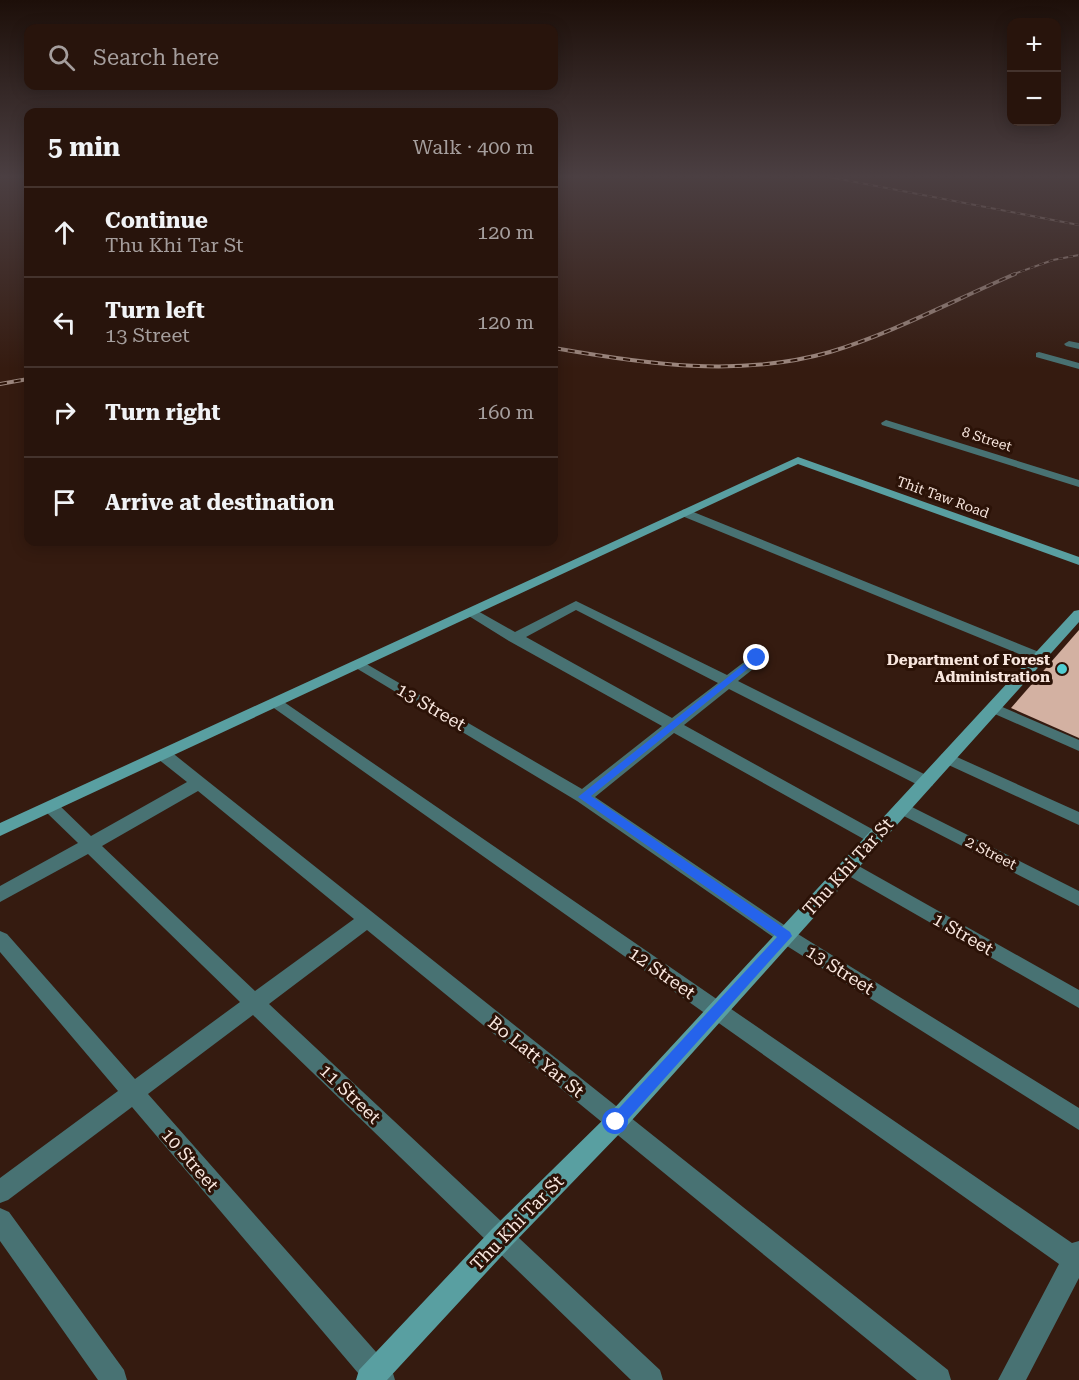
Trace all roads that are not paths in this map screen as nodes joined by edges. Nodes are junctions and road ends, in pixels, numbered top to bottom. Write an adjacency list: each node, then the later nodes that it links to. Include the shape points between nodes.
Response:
1 (1069, 344): 2 (street)
2 (1079, 346)
3 (1039, 356): 4 (street)
4 (1079, 366)
5 (886, 423): 6 (street, 8 Street)
6 (1079, 484)
7 (686, 513): 8 (street, Thit Taw Road, via 798,460); 9 (street); 12 (street)
8 (1079, 561)
9 (471, 613): 11 (street); 14 (street)
10 (1079, 614): 12 (street, Thu Khi Tar St)
11 (514, 638): 15 (street, via 576,605); 18 (street)
12 (1040, 657): 17 (street, Thu Khi Tar St)
13 (757, 658): 15 (street)
14 (358, 664): 16 (street); 24 (street, 13 Street)
15 (727, 682): 18 (street); 22 (street)
16 (276, 703): 20 (street); 39 (street, 12 Street)
17 (993, 708): 19 (street); 21 (street, Thu Khi Tar St)
18 (672, 725): 24 (street); 29 (street)
19 (1079, 746)
20 (164, 754): 23 (street, Bo Latt Yar St); 25 (street)
21 (948, 758): 22 (street, Thu Khi Tar St); 27 (street)
22 (926, 782): 26 (street, Thu Khi Tar St)
23 (198, 783): 30 (street); 34 (street, Bo Latt Yar St)
24 (583, 797): 35 (street, 13 Street)
25 (51, 807): 28 (street); 30 (street, 11 Street)
26 (902, 808): 29 (street, Thu Khi Tar St); 33 (street, 2 Street)
27 (1079, 819)
28 (0, 830)
29 (875, 837): 31 (street, Thu Khi Tar St)
30 (90, 845): 32 (street); 38 (street, 11 Street)
31 (848, 867): 35 (street, Thu Khi Tar St); 37 (street, 1 Street)
32 (0, 895)
33 (1079, 899)
34 (366, 920): 38 (street); 42 (street, Bo Latt Yar St)
35 (786, 936): 39 (street, Thu Khi Tar St); 41 (street, 13 Street)
36 (0, 939): 40 (street, 10 Street)
37 (1079, 1000)
38 (254, 1003): 40 (street); 45 (street, 11 Street)
39 (717, 1011): 42 (street, Thu Khi Tar St); 46 (street, 12 Street)
40 (132, 1094): 43 (street); 47 (street, 10 Street)
41 (1079, 1120)
42 (616, 1122): 45 (street, Thu Khi Tar St); 50 (street, Bo Latt Yar St)
43 (0, 1192)
44 (0, 1220): 48 (street)
45 (501, 1238): 47 (street, Thu Khi Tar St); 49 (street, 11 Street)
46 (1078, 1258): 51 (street)
47 (375, 1378)
48 (114, 1380)
49 (651, 1380)
50 (938, 1380)
51 (1011, 1380)

